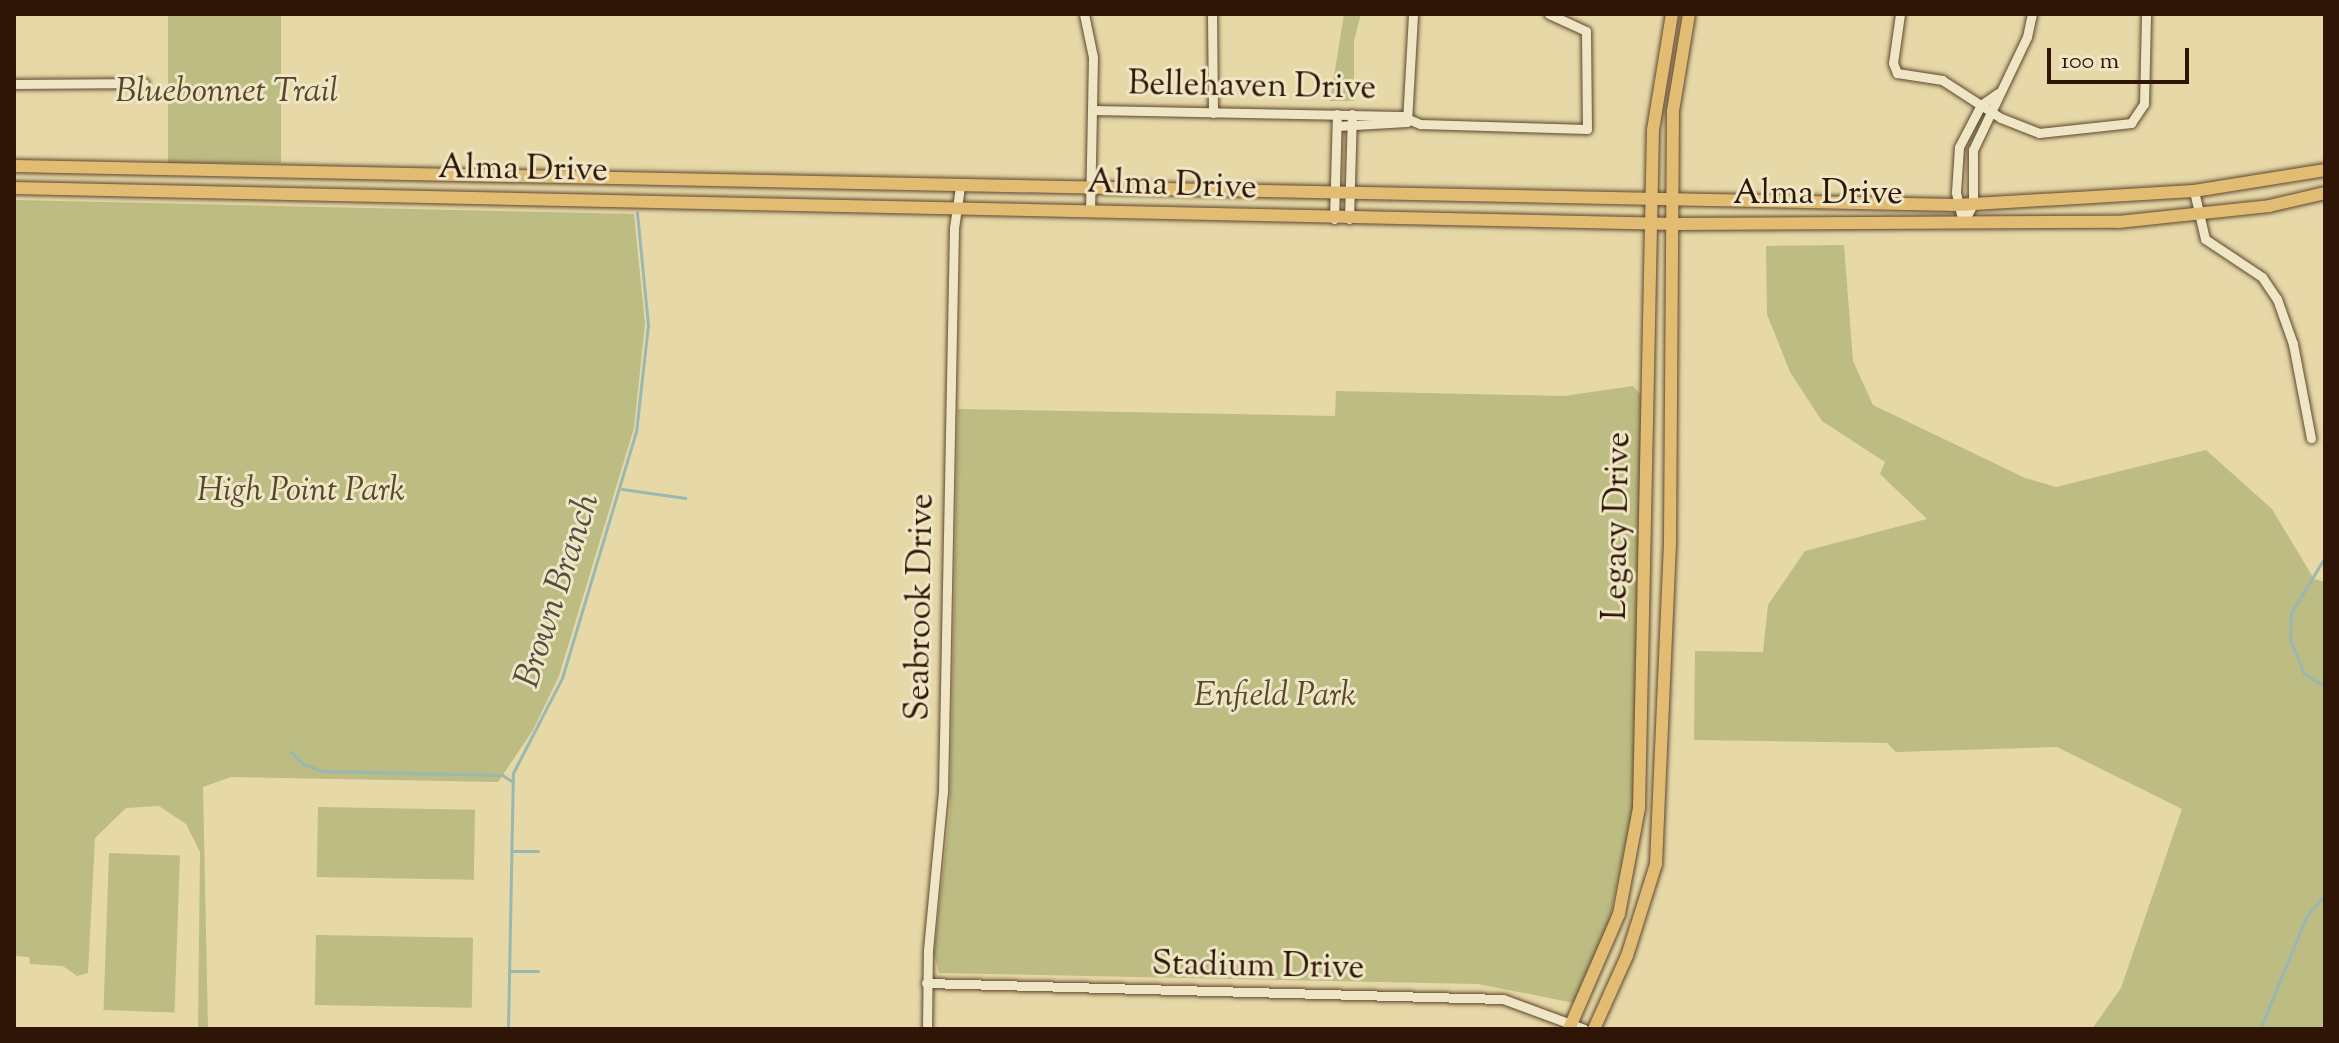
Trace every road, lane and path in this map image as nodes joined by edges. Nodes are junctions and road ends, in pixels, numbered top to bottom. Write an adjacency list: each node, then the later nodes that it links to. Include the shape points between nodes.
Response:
1 (1084, 14): 14 (street, via 1093,57)
2 (1212, 14): 15 (street)
3 (1413, 14): 19 (street)
4 (1549, 14): 19 (street, Bellehaven Drive, via 1586,31 1589,127)
5 (1672, 14): 35 (main road, Legacy Drive, via 1657,84)
6 (1689, 14): 36 (main road, Legacy Drive, via 1676,82)
7 (1900, 14): 13 (street, via 1893,63 1897,73 1942,80)
8 (2032, 14): 12 (street, via 2027,37)
9 (2146, 14): 16 (street, via 2141,109 2131,123 2060,132 2020,128)
10 (144, 83): 11 (street)
11 (14, 84)
12 (1998, 93): 13 (street); 16 (street)
13 (1981, 105): 16 (street); 40 (street, via 1959,147)
14 (1093, 110): 15 (street, Bellehaven Drive); 28 (street)
15 (1213, 113): 17 (street, Bellehaven Drive)
16 (1992, 113): 39 (street, via 1973,150)
17 (1337, 114): 18 (street, Bellehaven Drive); 20 (street)
18 (1352, 114): 19 (street, Bellehaven Drive, via 1401,116); 21 (street)
19 (1407, 122): 21 (street, Bellehaven Drive)
20 (1337, 126): 21 (street, Bellehaven Drive); 32 (street)
21 (1352, 126): 33 (street)
22 (14, 166): 23 (main road, Alma Drive)
23 (216, 169): 25 (main road, Alma Drive); 30 (main road)
24 (2325, 170): 29 (main road, Alma Drive)
25 (732, 182): 26 (main road, Alma Drive); 38 (main road)
26 (960, 187): 28 (main road, Alma Drive); 41 (street, Seabrook Drive)
27 (14, 188): 30 (main road, Alma Drive)
28 (1091, 190): 32 (main road, Alma Drive); 42 (street)
29 (2194, 191): 39 (main road, Alma Drive); 43 (street)
30 (216, 192): 38 (main road, Alma Drive)
31 (2325, 193): 43 (main road, Alma Drive)
32 (1335, 194): 33 (main road, Alma Drive); 44 (street)
33 (1350, 194): 34 (main road, Alma Drive); 45 (street)
34 (1466, 195): 35 (main road, Alma Drive); 46 (main road)
35 (1651, 198): 36 (main road, Alma Drive); 48 (main road, Legacy Drive)
36 (1674, 199): 37 (main road, Alma Drive); 50 (main road, Legacy Drive)
37 (1839, 201): 40 (main road, Alma Drive); 47 (main road)
38 (734, 202): 41 (main road, Alma Drive)
39 (1973, 204): 40 (main road, Alma Drive); 49 (street)
40 (1957, 205): 49 (street)
41 (957, 207): 42 (main road, Alma Drive); 56 (street, Seabrook Drive, via 942,803)
42 (1090, 210): 44 (main road, Alma Drive)
43 (2198, 215): 49 (main road, Alma Drive, via 2118,222); 53 (street, via 2205,239 2262,277 2277,299 2296,355)
44 (1334, 219): 45 (main road, Alma Drive)
45 (1349, 219): 46 (main road, Alma Drive)
46 (1468, 220): 48 (main road, Alma Drive)
47 (1839, 221): 49 (main road, Alma Drive); 50 (main road, Alma Drive)
48 (1652, 222): 50 (main road, Alma Drive); 51 (main road, Legacy Drive)
49 (1963, 223)
50 (1674, 224): 52 (main road, Legacy Drive)
51 (1649, 383): 52 (main road); 55 (main road, Legacy Drive)
52 (1672, 383): 54 (main road, Legacy Drive)
53 (2311, 438)
54 (1670, 540): 55 (main road); 59 (main road, Legacy Drive, via 1656,864 1627,956)
55 (1646, 542): 57 (main road, Legacy Drive, via 1633,860 1601,966)
56 (926, 983): 57 (street, Stadium Drive, via 1503,999); 58 (street, Seabrook Drive)
57 (1575, 1027)
58 (927, 1029)
59 (1594, 1029)

